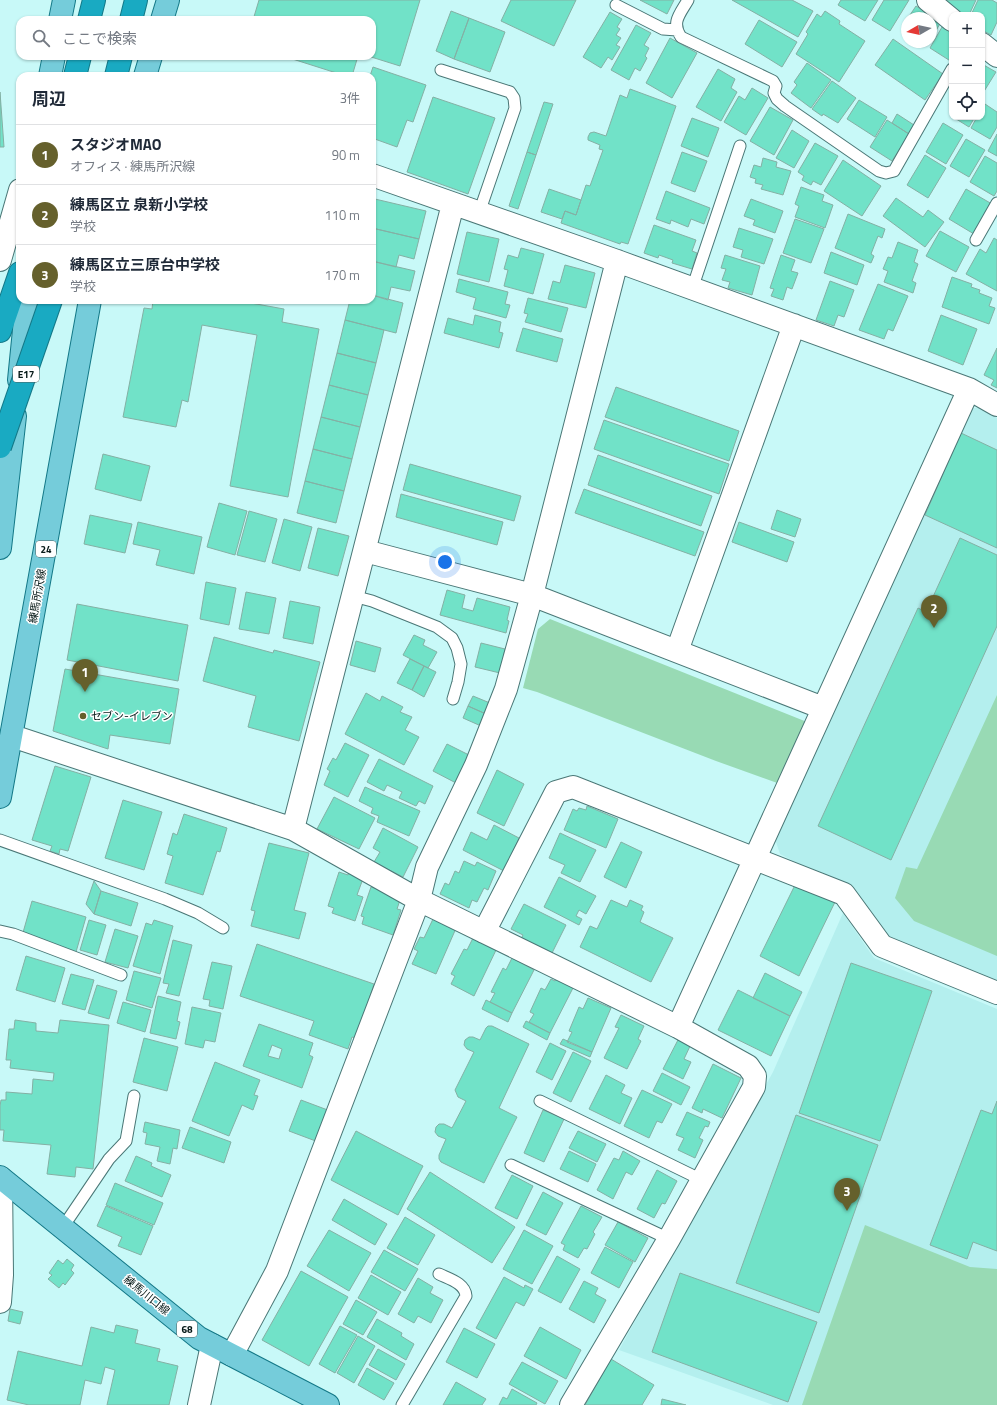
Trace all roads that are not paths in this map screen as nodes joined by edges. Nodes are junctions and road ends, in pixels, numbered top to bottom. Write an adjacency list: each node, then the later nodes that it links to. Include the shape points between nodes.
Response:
1 (64, 0): 8 (main road)
2 (94, 0): 9 (highway)
3 (136, 0): 10 (highway)
4 (168, 0): 11 (main road)
5 (688, 0): 13 (lane, via 676,21)
6 (933, 2): 12 (street)
7 (616, 5): 13 (lane, via 663,29)
8 (61, 16)
9 (90, 16)
10 (132, 16)
11 (163, 16)
12 (949, 17)
13 (677, 30): 23 (lane, via 681,37 773,81 776,86 774,93 785,106 879,171 886,173 894,171)
14 (985, 46): 15 (street)
15 (997, 56)
16 (79, 60): 20 (highway)
17 (121, 60): 21 (highway)
18 (150, 60): 22 (main road)
19 (441, 70): 29 (lane, via 510,92 514,98 515,108)
20 (76, 72)
21 (117, 72)
22 (146, 72)
23 (949, 75)
24 (740, 146): 35 (lane)
25 (376, 176): 28 (street)
26 (16, 199): 30 (street)
27 (997, 203): 31 (lane)
28 (453, 204): 29 (street); 45 (street)
29 (479, 213): 33 (street)
30 (6, 223): 32 (street)
31 (976, 240)
32 (0, 260)
33 (617, 261): 35 (street); 46 (street)
34 (16, 285): 40 (highway)
35 (692, 289): 39 (street)
36 (27, 304): 44 (main road)
37 (50, 304): 43 (highway, E17, bridge)
38 (89, 304): 51 (main road, 練馬所沢線 / 24)
39 (794, 325): 41 (street); 48 (street)
40 (0, 331)
41 (969, 388): 42 (street); 50 (street)
42 (997, 405)
43 (0, 447)
44 (0, 548)
45 (365, 551): 46 (street); 47 (street)
46 (532, 595): 48 (street); 56 (street, via 506,689 476,766 427,867)
47 (353, 596): 49 (lane, via 437,627 452,638 458,648 460,664); 53 (street)
48 (677, 651): 50 (street)
49 (453, 699)
50 (823, 708): 55 (street)
51 (12, 736): 52 (main road, 練馬所沢線 / 24); 53 (street)
52 (0, 797)
53 (293, 829): 56 (street)
54 (0, 840): 57 (lane, via 165,899)
55 (755, 858): 59 (street, via 573,787 556,792); 61 (street, via 844,894 882,946); 62 (street)
56 (419, 900): 59 (street); 73 (street, via 277,1271)
57 (224, 928)
58 (0, 931): 60 (lane)
59 (484, 932): 62 (street)
60 (121, 975)
61 (997, 993)
62 (678, 1027): 67 (street, via 748,1066 755,1076 754,1087)
63 (134, 1096): 68 (lane, via 126,1141 108,1158)
64 (540, 1101): 67 (lane)
65 (512, 1165): 69 (lane)
66 (1, 1177): 68 (main road, 練馬川口線 / 68); 71 (street)
67 (702, 1180): 69 (street)
68 (64, 1227): 72 (main road, 練馬川口線 / 68, via 199,1338)
69 (669, 1239): 77 (street)
70 (439, 1274): 76 (lane, via 461,1286 466,1291 466,1296)
71 (0, 1302)
72 (212, 1345): 73 (main road, 練馬川口線 / 68); 74 (street)
73 (232, 1356): 75 (main road, 練馬川口線 / 68)
74 (199, 1405)
75 (328, 1405)
76 (402, 1405)
77 (571, 1405)

